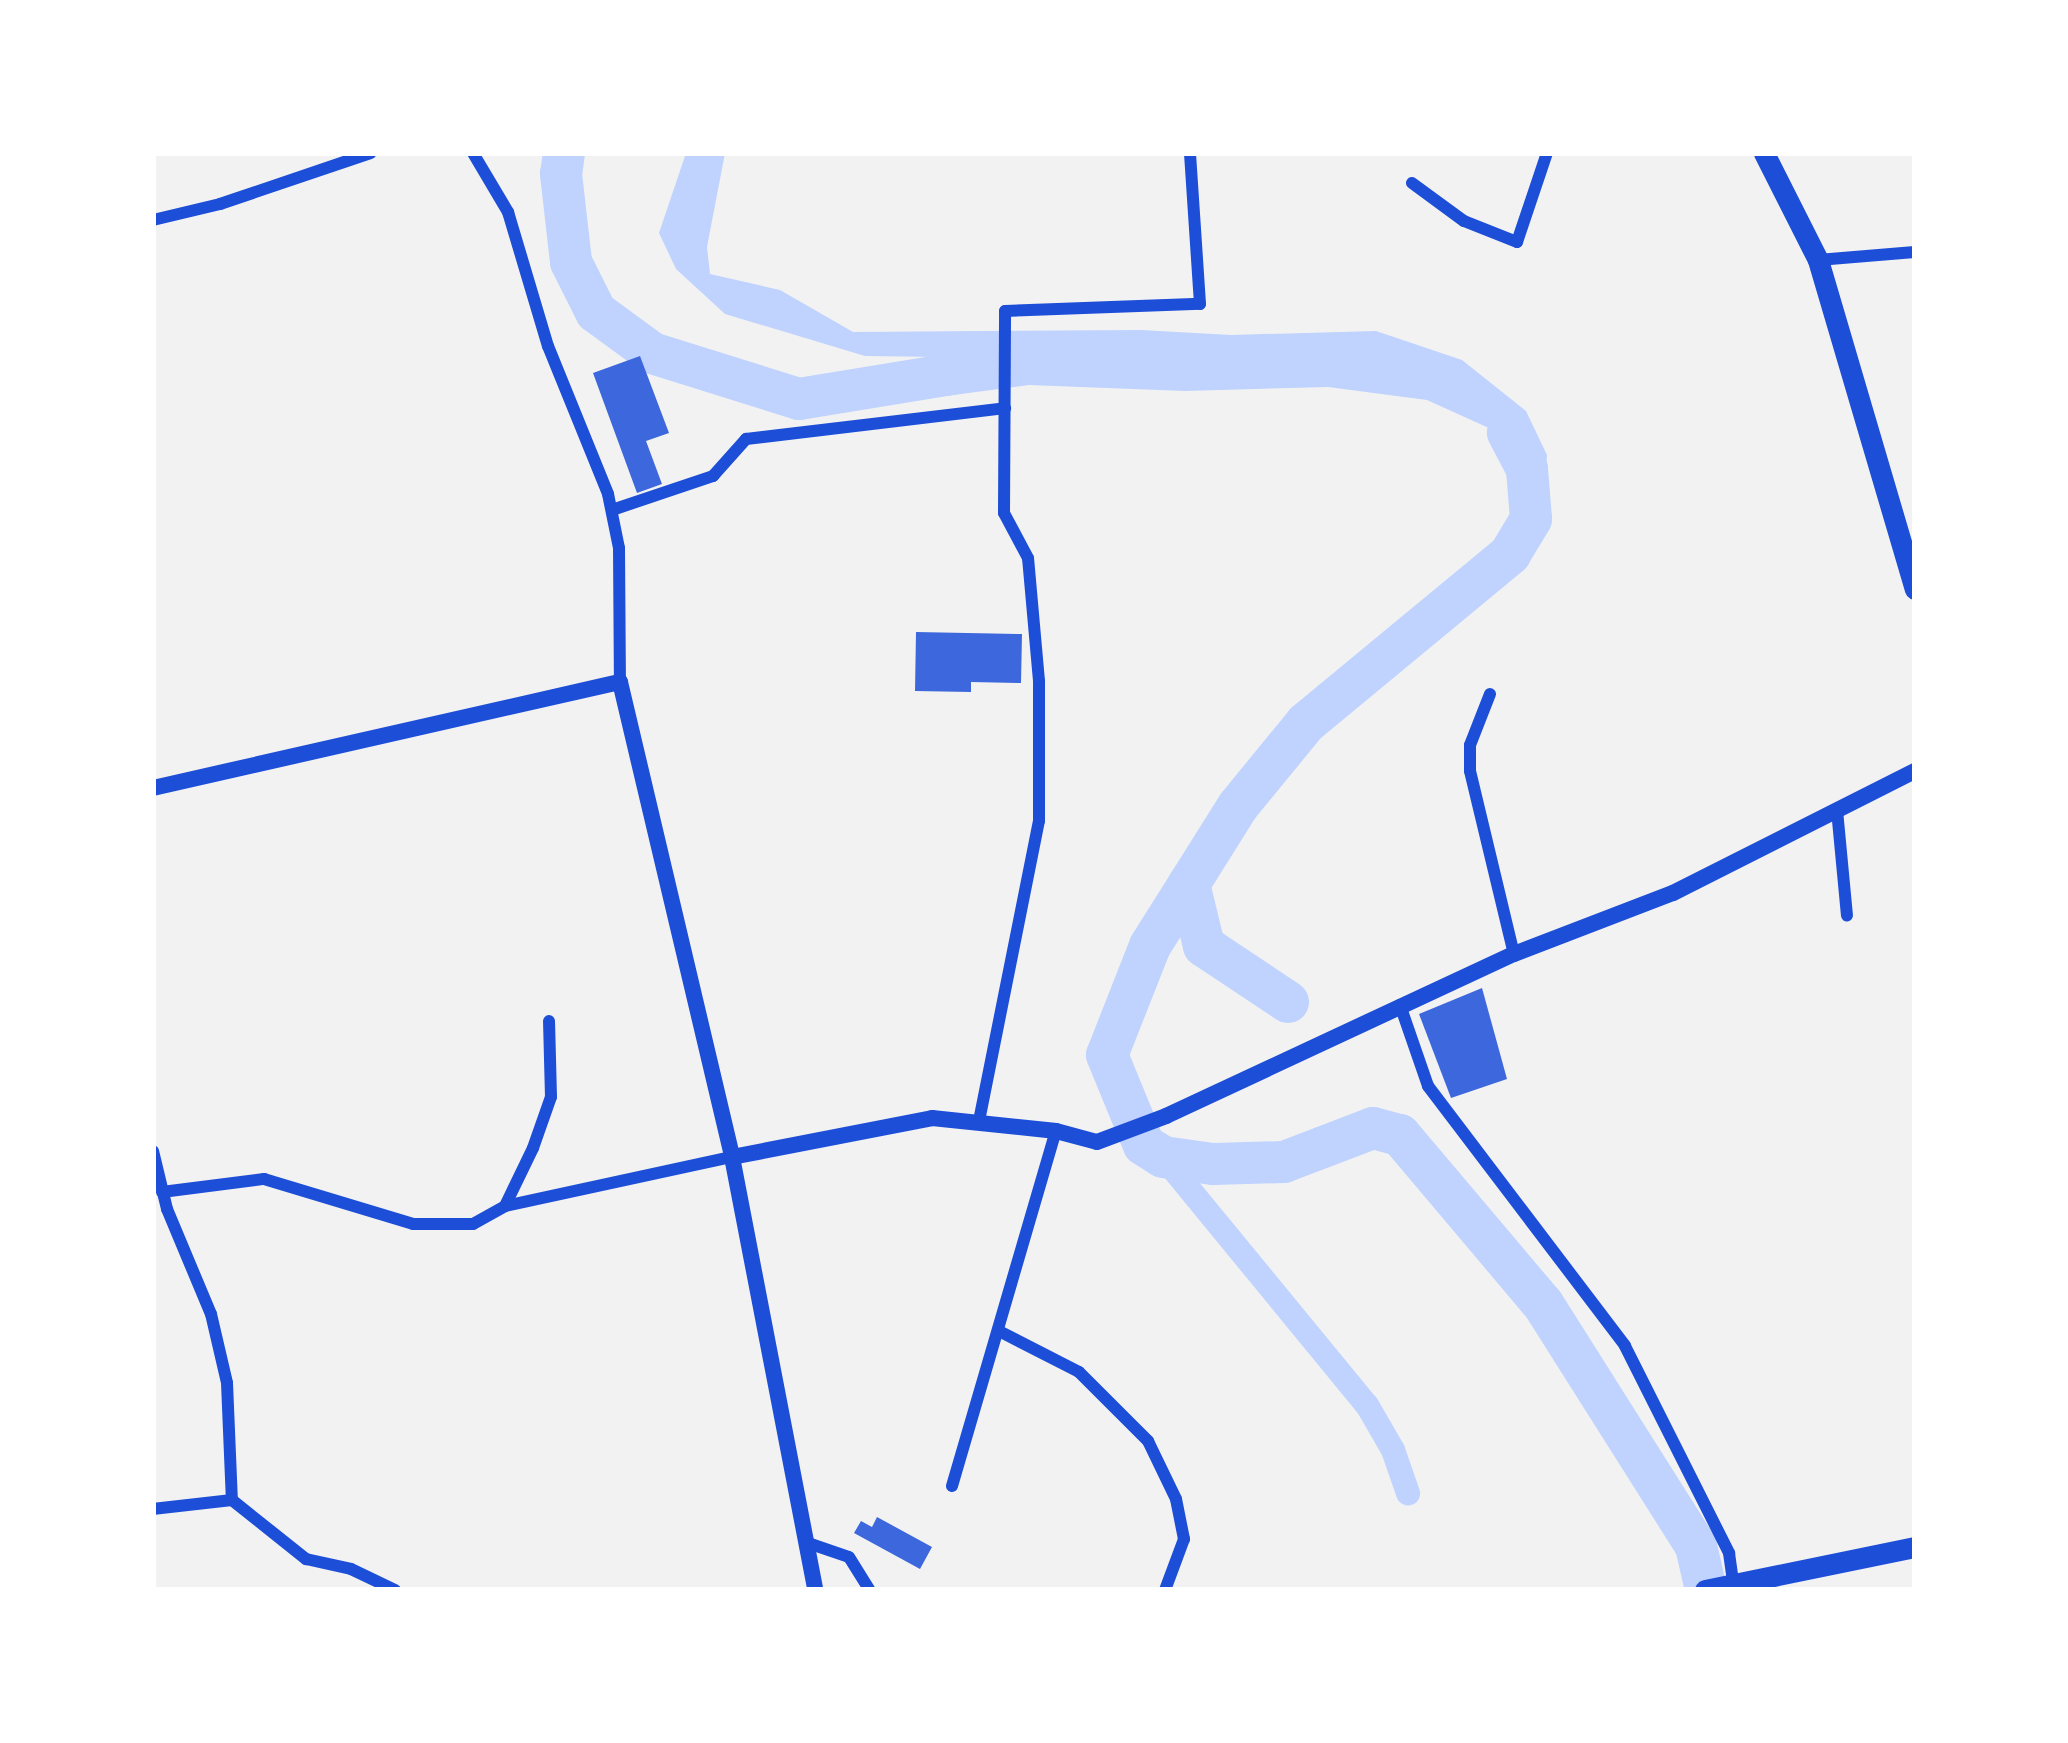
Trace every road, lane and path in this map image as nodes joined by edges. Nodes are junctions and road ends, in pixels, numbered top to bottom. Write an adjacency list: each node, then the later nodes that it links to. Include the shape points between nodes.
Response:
1 (370, 153): 7 (street)
2 (473, 153): 11 (street, via 508,212)
3 (1190, 153): 10 (street, via 1200,304 1005,310)
4 (1547, 153): 6 (street, via 1517,242 1464,221)
5 (1764, 153): 9 (main road)
6 (1412, 183)
7 (153, 220)
8 (1915, 252): 9 (street)
9 (1817, 260): 12 (main road)
10 (1007, 402): 11 (street, via 746,439 713,476); 22 (street, via 1004,513 1028,558 1039,821)
11 (611, 511): 13 (street, via 619,548)
12 (1915, 590)
13 (620, 682): 16 (street); 25 (street)
14 (1490, 694): 19 (street, via 1470,745 1470,771)
15 (1915, 771): 17 (street)
16 (153, 788)
17 (1837, 810): 18 (street); 19 (street, via 1673,893)
18 (1847, 916)
19 (1514, 954): 20 (street)
20 (1400, 1005): 23 (street, via 1097,1142); 39 (street, via 1429,1087 1625,1346 1729,1553)
21 (549, 1021): 27 (street, via 550,1097)
22 (980, 1121): 23 (street); 25 (street, via 932,1118)
23 (1056, 1131): 28 (street)
24 (153, 1151): 26 (street)
25 (732, 1157): 27 (street); 32 (street)
26 (163, 1192): 27 (street, via 264,1179 413,1224 473,1224); 30 (street, via 211,1314 227,1383)
27 (506, 1206)
28 (999, 1331): 29 (street); 37 (street, via 1079,1372 1148,1441 1176,1499 1184,1539)
29 (952, 1486)
30 (232, 1500): 31 (street); 34 (street, via 307,1559 351,1568)
31 (153, 1509)
32 (805, 1542): 35 (street); 36 (street, via 849,1557)
33 (1915, 1547): 38 (main road)
34 (395, 1590)
35 (815, 1590)
36 (870, 1590)
37 (1165, 1590)
38 (1705, 1590)
39 (1734, 1590)

